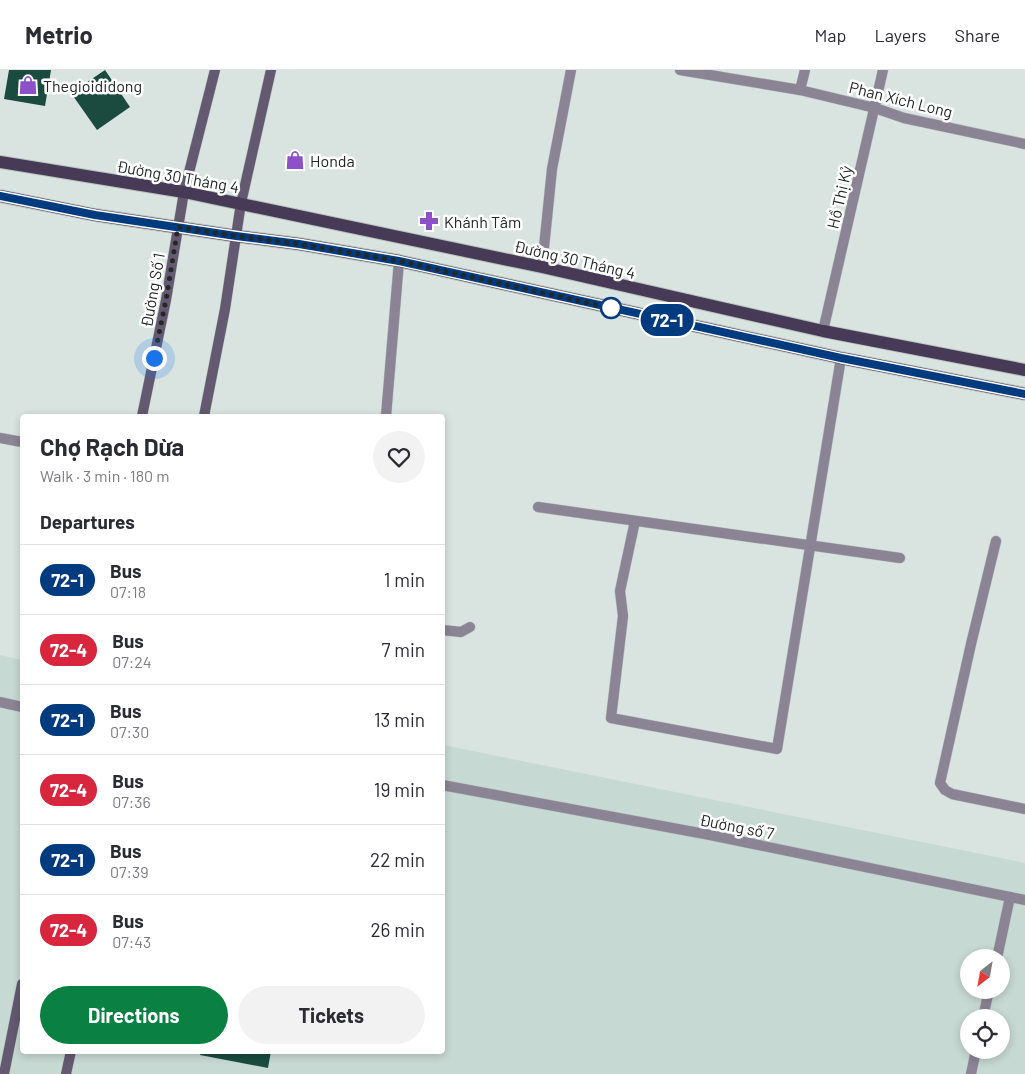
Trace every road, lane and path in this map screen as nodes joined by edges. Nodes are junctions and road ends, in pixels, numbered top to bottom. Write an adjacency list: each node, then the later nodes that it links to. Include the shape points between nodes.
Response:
1 (214, 70): 11 (main road, Đường Số 1)
2 (271, 70): 13 (main road)
3 (571, 70): 17 (street, via 552,169)
4 (680, 70): 7 (street, Phan Xích Long)
5 (805, 70): 7 (street)
6 (883, 70): 8 (street, Hồ Thị Kỷ)
7 (800, 90): 8 (street, Phan Xích Long)
8 (875, 108): 9 (street, Phan Xích Long, via 904,118); 18 (street, Hồ Thị Kỷ)
9 (1025, 144)
10 (0, 162): 11 (main road, Đường 30 Tháng 4)
11 (184, 192): 13 (main road, Đường 30 Tháng 4); 14 (main road, Đường Số 1)
12 (0, 196): 14 (main road)
13 (241, 203): 15 (main road); 17 (main road, Đường 30 Tháng 4)
14 (178, 227): 15 (main road); 22 (main road, Đường Số 1)
15 (236, 236): 16 (main road); 23 (main road)
16 (399, 261): 19 (main road); 24 (street)
17 (542, 267): 18 (main road, Đường 30 Tháng 4)
18 (823, 332): 20 (main road, Đường 30 Tháng 4)
19 (841, 358): 21 (main road); 30 (street)
20 (1025, 370)
21 (1025, 394)
22 (142, 414)
23 (204, 414)
24 (386, 414)
25 (0, 438): 26 (street)
26 (20, 442)
27 (538, 507): 28 (street)
28 (634, 521): 30 (street); 30 (street, via 620,591 623,616 611,718 777,749)
29 (996, 540): 37 (street, via 940,783 952,794)
30 (811, 546): 31 (street)
31 (900, 558)
32 (470, 627): 33 (street, via 461,632)
33 (445, 630)
34 (0, 702): 35 (street)
35 (20, 707)
36 (445, 786): 38 (street, Đường số 7, via 710,835)
37 (1025, 809)
38 (1010, 897): 39 (street, Đường số 7); 40 (street)
39 (1025, 900)
40 (999, 949)
41 (20, 994): 44 (main road)
42 (69, 1054): 45 (main road)
43 (974, 1059): 46 (street)
44 (4, 1074)
45 (66, 1074)
46 (971, 1074)

